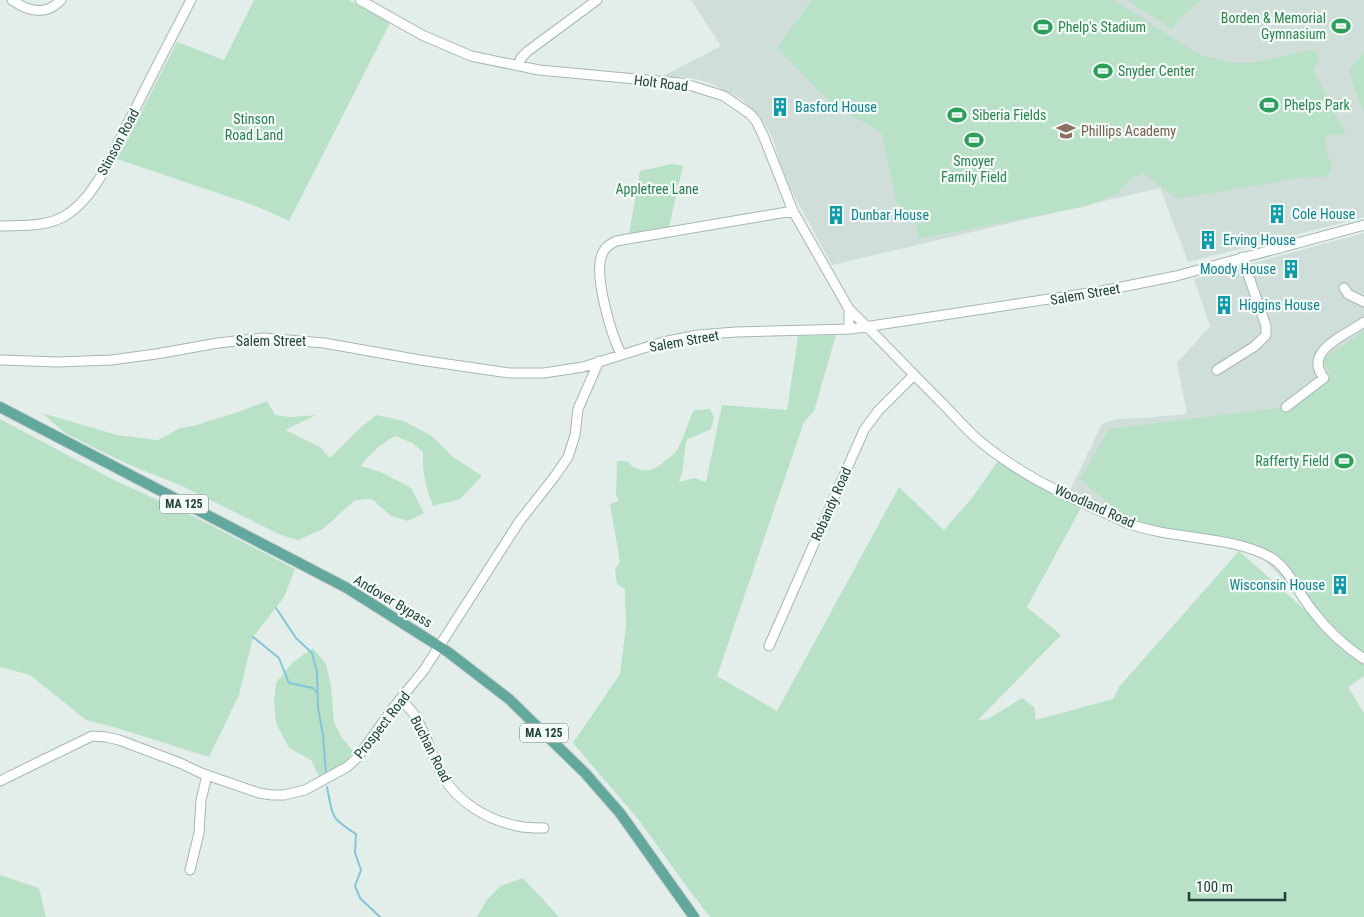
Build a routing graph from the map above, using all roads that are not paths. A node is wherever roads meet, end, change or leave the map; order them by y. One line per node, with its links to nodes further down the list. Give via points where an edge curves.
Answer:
1 (12, 0): 2 (street, via 29,10 38,11 49,9)
2 (61, 0)
3 (191, 0): 9 (street, Stinson Road, via 113,154 83,202 53,222)
4 (360, 0): 6 (street, Holt Road, via 440,44 471,56)
5 (597, 0): 6 (street, via 528,52)
6 (518, 65): 7 (street, Holt Road, via 692,86 725,97 756,121)
7 (793, 211): 13 (street, Holt Road); 17 (street, via 616,241 608,246 600,266 603,303)
8 (1364, 225): 10 (street, Salem Street)
9 (0, 226)
10 (1242, 257): 15 (street, Salem Street, via 1176,276 1102,291); 20 (street, via 1266,335)
11 (1344, 288): 12 (street, via 1348,294)
12 (1364, 302)
13 (849, 309): 15 (street, Holt Road); 16 (street, Holt Road)
14 (1364, 322): 23 (street, via 1322,352 1317,366 1324,378)
15 (867, 327): 16 (street, Salem Street); 21 (street, Woodland Road)
16 (851, 329): 17 (street, Salem Street, via 698,336)
17 (621, 354): 19 (street, Salem Street)
18 (0, 360): 19 (street, Salem Street, via 111,360 218,342 264,338 324,343 509,373 544,373)
19 (599, 361): 24 (street, Prospect Road, via 578,409 568,458 519,522)
20 (1218, 370)
21 (914, 375): 25 (street, Robandy Road, via 864,430); 26 (street, Woodland Road, via 980,442 1022,472 1074,499 1135,525 1237,545 1272,558 1290,577 1324,626)
22 (0, 407): 24 (main road, Andover Bypass / MA 125, via 338,584)
23 (1286, 407)
24 (439, 646): 27 (street, Prospect Road); 32 (main road, Andover Bypass / MA 125, via 509,699 585,773 620,813)
25 (769, 646)
26 (1364, 659)
27 (401, 699): 28 (street, Prospect Road, via 352,763 305,790 272,795); 30 (street, Buchan Road, via 419,723 444,777 460,797 500,820 519,826)
28 (207, 776): 29 (street, Prospect Road, via 120,740 97,736 82,740); 31 (street)
29 (0, 781)
30 (544, 828)
31 (190, 870)
32 (694, 917)

